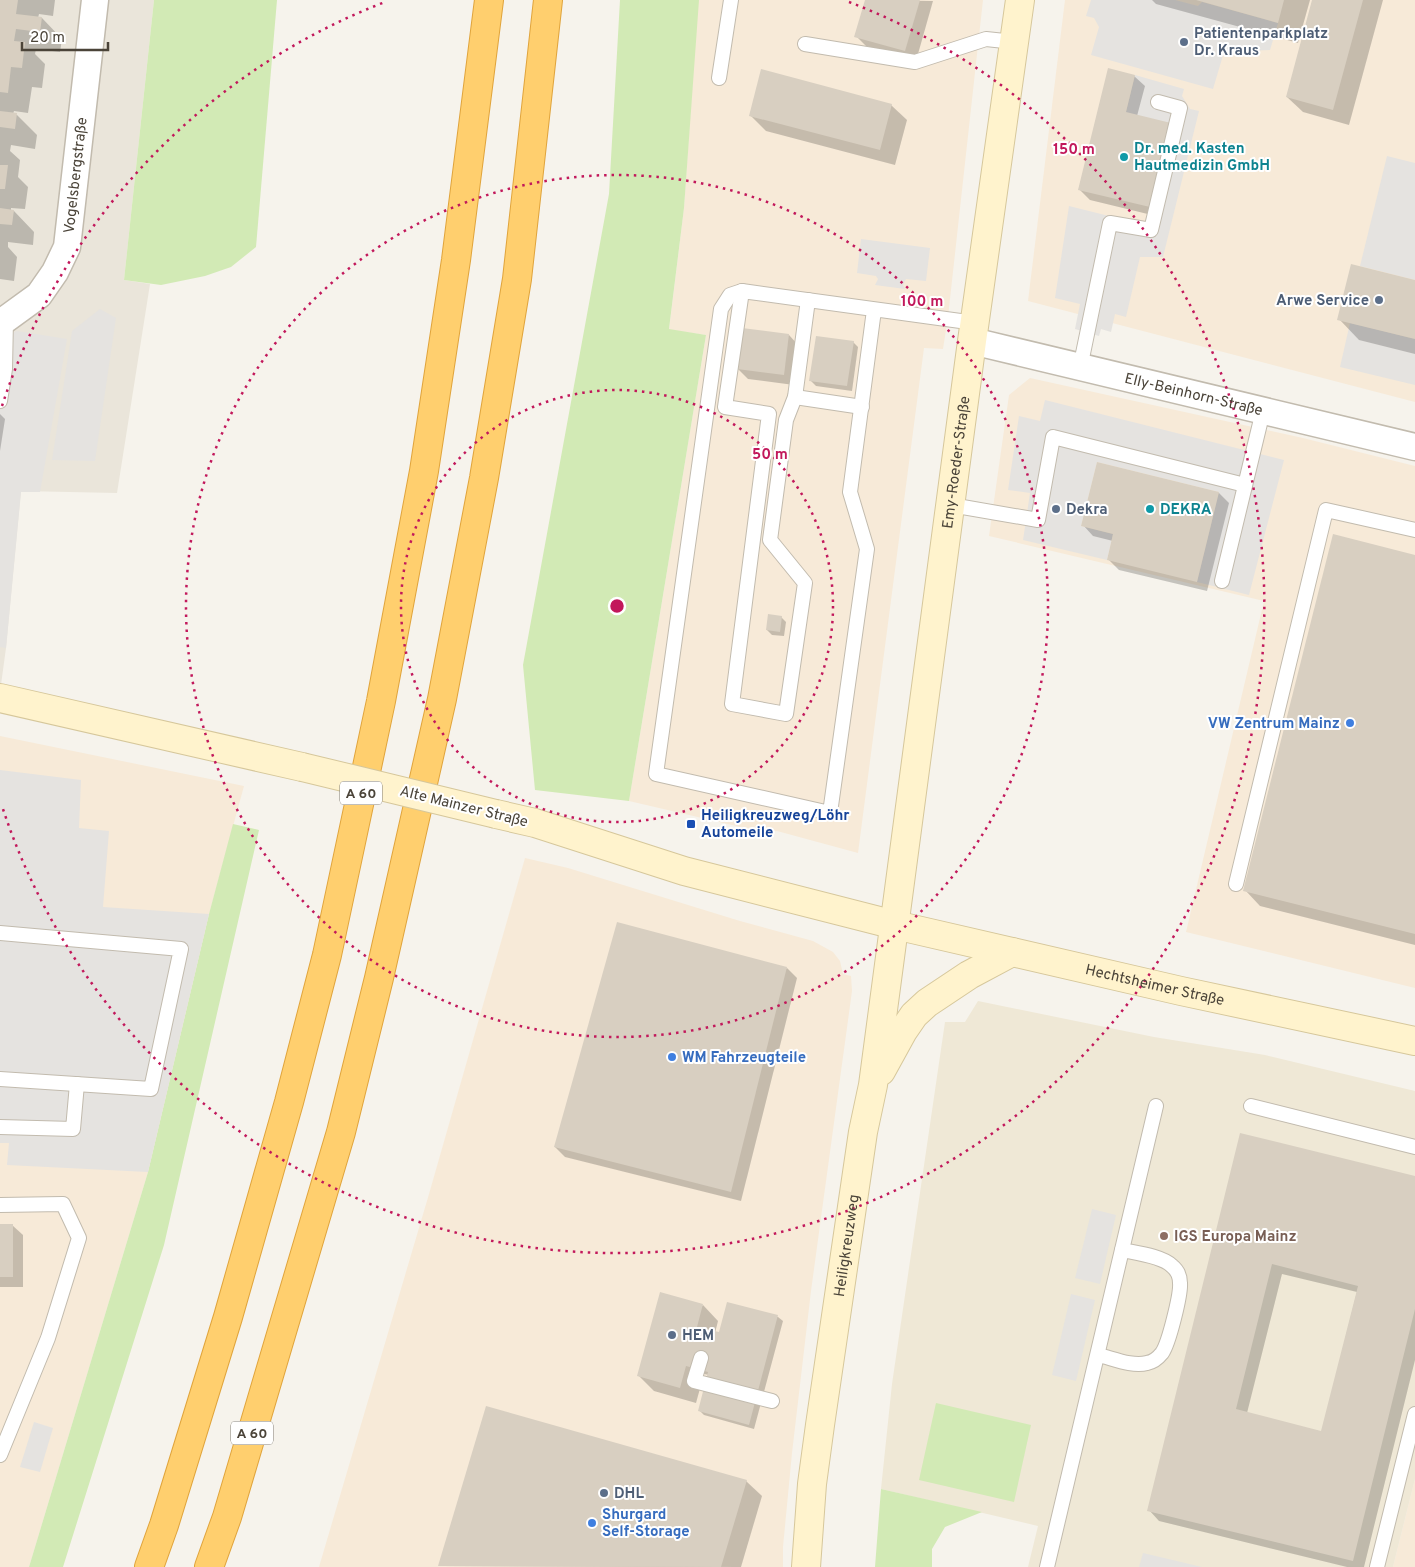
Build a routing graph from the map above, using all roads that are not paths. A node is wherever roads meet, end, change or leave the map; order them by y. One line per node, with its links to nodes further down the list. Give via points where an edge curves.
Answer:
1 (95, 0): 13 (street, Vogelsbergstraße, via 68,247 56,272 39,295)
2 (489, 0): 45 (highway, A 60, via 457,251 424,471 381,701 327,955 228,1317)
3 (548, 0): 46 (highway, A 60, via 516,279 484,478 442,699 341,1132)
4 (731, 0): 8 (lane)
5 (1020, 0): 6 (street, Emy-Roeder-Straße)
6 (1014, 42): 7 (lane, via 986,39 915,62); 14 (street, Emy-Roeder-Straße)
7 (805, 44)
8 (719, 78)
9 (1158, 102): 15 (lane, via 1180,108 1151,230 1110,223)
10 (742, 291): 11 (lane); 16 (lane, via 724,407 769,414 732,704 786,714 805,583 770,540 786,420); 18 (lane, via 730,295 721,308 656,774 830,813 868,549 850,492)
11 (808, 300): 12 (lane); 16 (lane)
12 (874, 310): 14 (lane); 18 (lane)
13 (3, 320): 17 (lane, via 5,369)
14 (974, 332): 15 (street, Elly-Beinhorn-Straße); 22 (street, Emy-Roeder-Straße)
15 (1080, 368): 19 (street, Elly-Beinhorn-Straße)
16 (795, 398): 18 (lane)
17 (0, 401)
18 (862, 407)
19 (1263, 411): 20 (street, Elly-Beinhorn-Straße); 21 (lane)
20 (1415, 447)
21 (1245, 485): 22 (lane, via 1053,437 1038,520); 24 (lane)
22 (951, 506): 27 (street, Emy-Roeder-Straße)
23 (1415, 530): 26 (lane, via 1326,510)
24 (1222, 581)
25 (0, 698): 27 (street, Alte Mainzer Straße, bridge, via 534,823 684,871)
26 (1236, 884)
27 (895, 926): 29 (street, Hechtsheimer Straße); 33 (street, Heiligkreuzweg)
28 (0, 933): 32 (lane, via 181,949 150,1089)
29 (1012, 952): 30 (street, Hechtsheimer Straße); 33 (street, via 969,975 914,1015)
30 (1415, 1041)
31 (0, 1079): 32 (lane)
32 (77, 1084): 36 (lane, via 73,1129)
33 (873, 1086): 47 (street, Heiligkreuzweg, via 863,1132 828,1368 812,1484)
34 (1156, 1106): 39 (lane)
35 (1251, 1106): 37 (lane)
36 (0, 1127)
37 (1415, 1147)
38 (0, 1205): 44 (lane, via 62,1204 80,1238 48,1338)
39 (1122, 1250): 40 (lane); 40 (lane, via 1165,1260 1173,1266 1181,1284 1179,1295 1167,1342 1155,1360 1136,1364)
40 (1098, 1354): 48 (lane)
41 (701, 1358): 42 (lane, via 689,1380)
42 (772, 1401)
43 (1415, 1414): 49 (lane)
44 (0, 1455)
45 (150, 1567)
46 (210, 1567)
47 (806, 1567)
48 (1047, 1567)
49 (1377, 1567)

